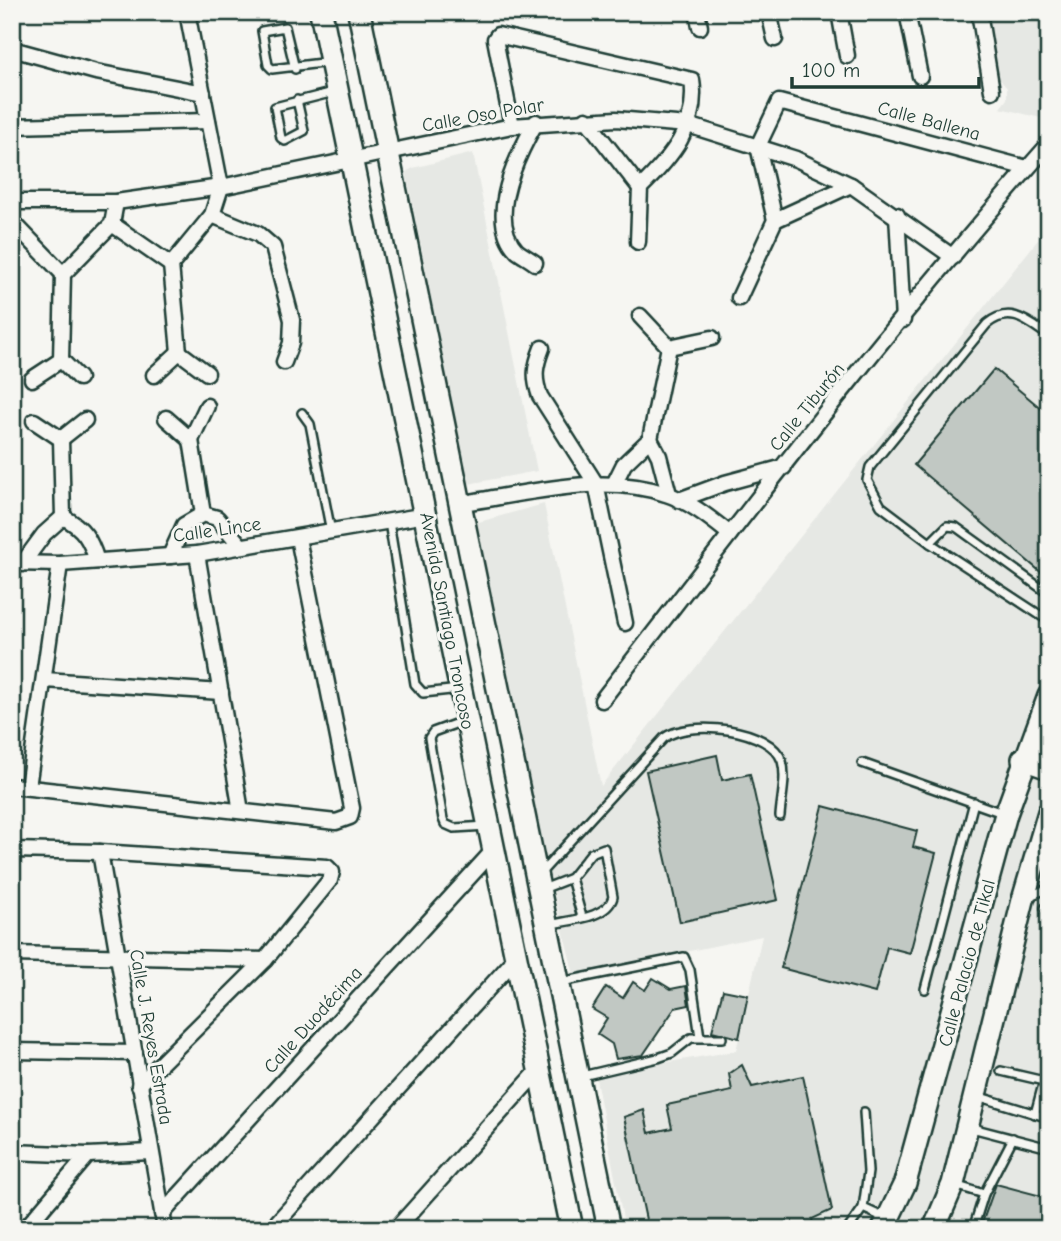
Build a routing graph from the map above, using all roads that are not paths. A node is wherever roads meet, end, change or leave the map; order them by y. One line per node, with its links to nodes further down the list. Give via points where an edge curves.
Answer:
1 (187, 12): 16 (street)
2 (321, 12): 11 (main road, Avenida Santiago Troncoso)
3 (359, 12): 26 (main road, Avenida Santiago Troncoso)
4 (769, 12): 8 (street)
5 (839, 12): 10 (street)
6 (907, 12): 13 (street)
7 (979, 12): 14 (street)
8 (775, 39)
9 (12, 49): 16 (street)
10 (847, 56)
11 (331, 62): 12 (lane); 15 (main road, Avenida Santiago Troncoso)
12 (295, 69): 12 (lane, via 270,68 262,31 285,27)
13 (920, 76)
14 (992, 91)
15 (338, 92): 17 (lane); 27 (main road, Avenida Santiago Troncoso)
16 (202, 93): 19 (street)
17 (298, 100): 17 (lane, via 274,108 285,141 304,131)
18 (586, 119): 20 (street, Calle Oso Polar); 21 (street, Calle Oso Polar); 31 (street)
19 (208, 121): 23 (street); 30 (street)
20 (536, 122): 22 (street, Calle Oso Polar); 41 (street, via 507,182 504,208 509,238)
21 (688, 125): 22 (street, via 693,90 689,78 498,35 495,39); 25 (street, Calle Oso Polar); 31 (street, via 679,146)
22 (512, 126): 26 (street, Calle Oso Polar)
23 (12, 127)
24 (1049, 144): 28 (street, Calle Tiburón)
25 (758, 146): 28 (street, Calle Ballena, via 776,104 782,101); 29 (street, Calle Oso Polar); 37 (street)
26 (389, 152): 27 (street, Calle Oso Polar); 70 (main road, Avenida Santiago Troncoso)
27 (353, 160): 30 (street, Calle Oso Polar); 72 (main road, Avenida Santiago Troncoso)
28 (1027, 169): 40 (street, Calle Tiburón)
29 (851, 185): 35 (street, Calle Oso Polar); 37 (street)
30 (221, 187): 33 (street, Calle Oso Polar); 34 (street)
31 (640, 188): 39 (street)
32 (12, 202): 33 (street, Calle Oso Polar)
33 (116, 202): 38 (street)
34 (212, 215): 42 (street); 53 (street, via 258,234 273,247 292,320)
35 (897, 215): 40 (street, Calle Oso Polar); 46 (street)
36 (12, 220): 43 (street)
37 (775, 220): 44 (street)
38 (112, 224): 42 (street); 43 (street)
39 (638, 243)
40 (953, 257): 46 (street, Calle Tiburón)
41 (535, 263)
42 (171, 265): 51 (street)
43 (63, 274): 52 (street)
44 (739, 298)
45 (640, 316): 49 (street)
46 (903, 320): 66 (street, Calle Tiburón)
47 (1049, 336): 78 (lane, via 1023,318 997,315 870,467 867,480 881,506)
48 (712, 338): 49 (street)
49 (669, 347): 64 (street)
50 (542, 348): 67 (street, via 534,381)
51 (179, 352): 54 (street); 55 (street)
52 (61, 360): 56 (street); 57 (street)
53 (284, 362)
54 (208, 373)
55 (154, 375)
56 (79, 378)
57 (32, 380)
58 (206, 406): 65 (street)
59 (302, 413): 75 (lane, via 310,424)
60 (166, 418): 65 (street)
61 (85, 420): 63 (street)
62 (34, 421): 63 (street)
63 (61, 439): 73 (street)
64 (650, 439): 68 (street, via 624,464); 69 (street)
65 (191, 440): 71 (street)
66 (784, 467): 69 (street); 76 (street, Calle Tiburón)
67 (596, 484): 68 (street); 70 (street); 87 (street)
68 (614, 484): 69 (street)
69 (674, 497): 76 (street)
70 (462, 503): 109 (main road, Avenida Santiago Troncoso)
71 (203, 514): 79 (street, via 217,518); 81 (street, via 184,525)
72 (426, 515): 74 (street, Calle Lince); 89 (main road, Avenida Santiago Troncoso)
73 (63, 517): 82 (street, via 89,537); 83 (street)
74 (389, 522): 75 (street, Calle Lince); 89 (lane, via 415,684 423,692)
75 (331, 533): 77 (street, Calle Lince)
76 (730, 534): 92 (street, Calle Tiburón)
77 (299, 538): 79 (street, Calle Lince); 100 (street, via 352,808 350,817 336,821)
78 (930, 543): 85 (lane, via 947,526 956,527); 86 (lane)
79 (241, 546): 80 (street, Calle Lince)
80 (197, 554): 81 (street, Calle Lince); 90 (street)
81 (170, 556): 82 (street, Calle Lince)
82 (97, 561): 84 (street, Calle Lince)
83 (17, 564): 84 (street, Calle Lince)
84 (60, 564): 88 (street)
85 (1049, 594)
86 (1048, 620)
87 (625, 623)
88 (46, 680): 90 (street); 98 (street)
89 (460, 689): 93 (main road, Avenida Santiago Troncoso)
90 (220, 692): 100 (street)
91 (1049, 696): 94 (main road, Calle Palacio de Tikal)
92 (602, 700)
93 (466, 719): 103 (main road, Avenida Santiago Troncoso); 103 (lane, via 433,732 429,738 443,818 454,828)
94 (1023, 759): 96 (main road); 101 (main road, Calle Palacio de Tikal)
95 (862, 763): 99 (lane)
96 (1049, 768)
97 (12, 786): 98 (street)
98 (28, 788): 100 (street)
99 (974, 802): 101 (lane); 119 (lane)
100 (241, 811)
101 (1006, 814): 144 (main road, Calle Palacio de Tikal, via 905,1183)
102 (779, 816): 109 (lane, via 782,760 773,746 763,739 715,728 680,729 664,738)
103 (488, 826): 106 (main road, Avenida Santiago Troncoso)
104 (1046, 835): 111 (main road, Calle Palacio de Tikal)
105 (12, 850): 107 (street)
106 (493, 851): 116 (main road, Avenida Santiago Troncoso); 143 (street, Calle Duodécima)
107 (100, 852): 115 (street, Calle J. Reyes Estrada); 117 (street, via 327,867 332,872 330,880)
108 (571, 878): 109 (lane); 112 (lane); 112 (lane, via 591,853 604,848 613,897 603,911)
109 (538, 884): 113 (main road, Avenida Santiago Troncoso)
110 (1049, 888): 111 (lane)
111 (1023, 900): 130 (main road, Calle Palacio de Tikal)
112 (582, 917): 113 (lane)
113 (547, 925): 118 (main road, Avenida Santiago Troncoso)
114 (12, 954): 115 (street)
115 (116, 955): 117 (street); 123 (street, Calle J. Reyes Estrada)
116 (516, 958): 125 (main road, Avenida Santiago Troncoso); 147 (street)
117 (265, 960): 129 (street)
118 (558, 983): 120 (lane, via 684,957); 127 (main road, Avenida Santiago Troncoso)
119 (925, 989)
120 (700, 1037): 121 (lane); 127 (lane, via 658,1058)
121 (722, 1038)
122 (12, 1051): 123 (street)
123 (135, 1053): 129 (street, Calle J. Reyes Estrada)
124 (1049, 1062): 128 (lane)
125 (538, 1071): 145 (main road, Avenida Santiago Troncoso); 148 (street)
126 (1000, 1071): 128 (lane)
127 (578, 1077): 150 (main road, Avenida Santiago Troncoso)
128 (1044, 1081): 132 (lane)
129 (139, 1085): 138 (street, Calle J. Reyes Estrada)
130 (977, 1096): 132 (lane); 134 (main road, Calle Palacio de Tikal)
131 (864, 1112): 142 (lane, via 868,1172)
132 (1035, 1114): 133 (lane)
133 (1049, 1118)
134 (968, 1127): 135 (lane); 140 (main road, Calle Palacio de Tikal)
135 (1013, 1138): 136 (lane); 141 (lane)
136 (1049, 1148)
137 (12, 1152): 139 (street)
138 (151, 1152): 139 (street); 143 (street, Calle J. Reyes Estrada)
139 (88, 1155): 146 (street)
140 (953, 1184): 141 (lane); 152 (main road, Calle Palacio de Tikal)
141 (984, 1194): 153 (lane)
142 (863, 1208): 144 (lane); 151 (lane)
143 (163, 1222)
144 (886, 1224)
145 (572, 1228): 149 (street)
146 (26, 1229)
147 (271, 1229)
148 (396, 1229)
149 (566, 1229)
150 (610, 1229)
151 (849, 1229)
152 (934, 1229)
153 (972, 1229)

